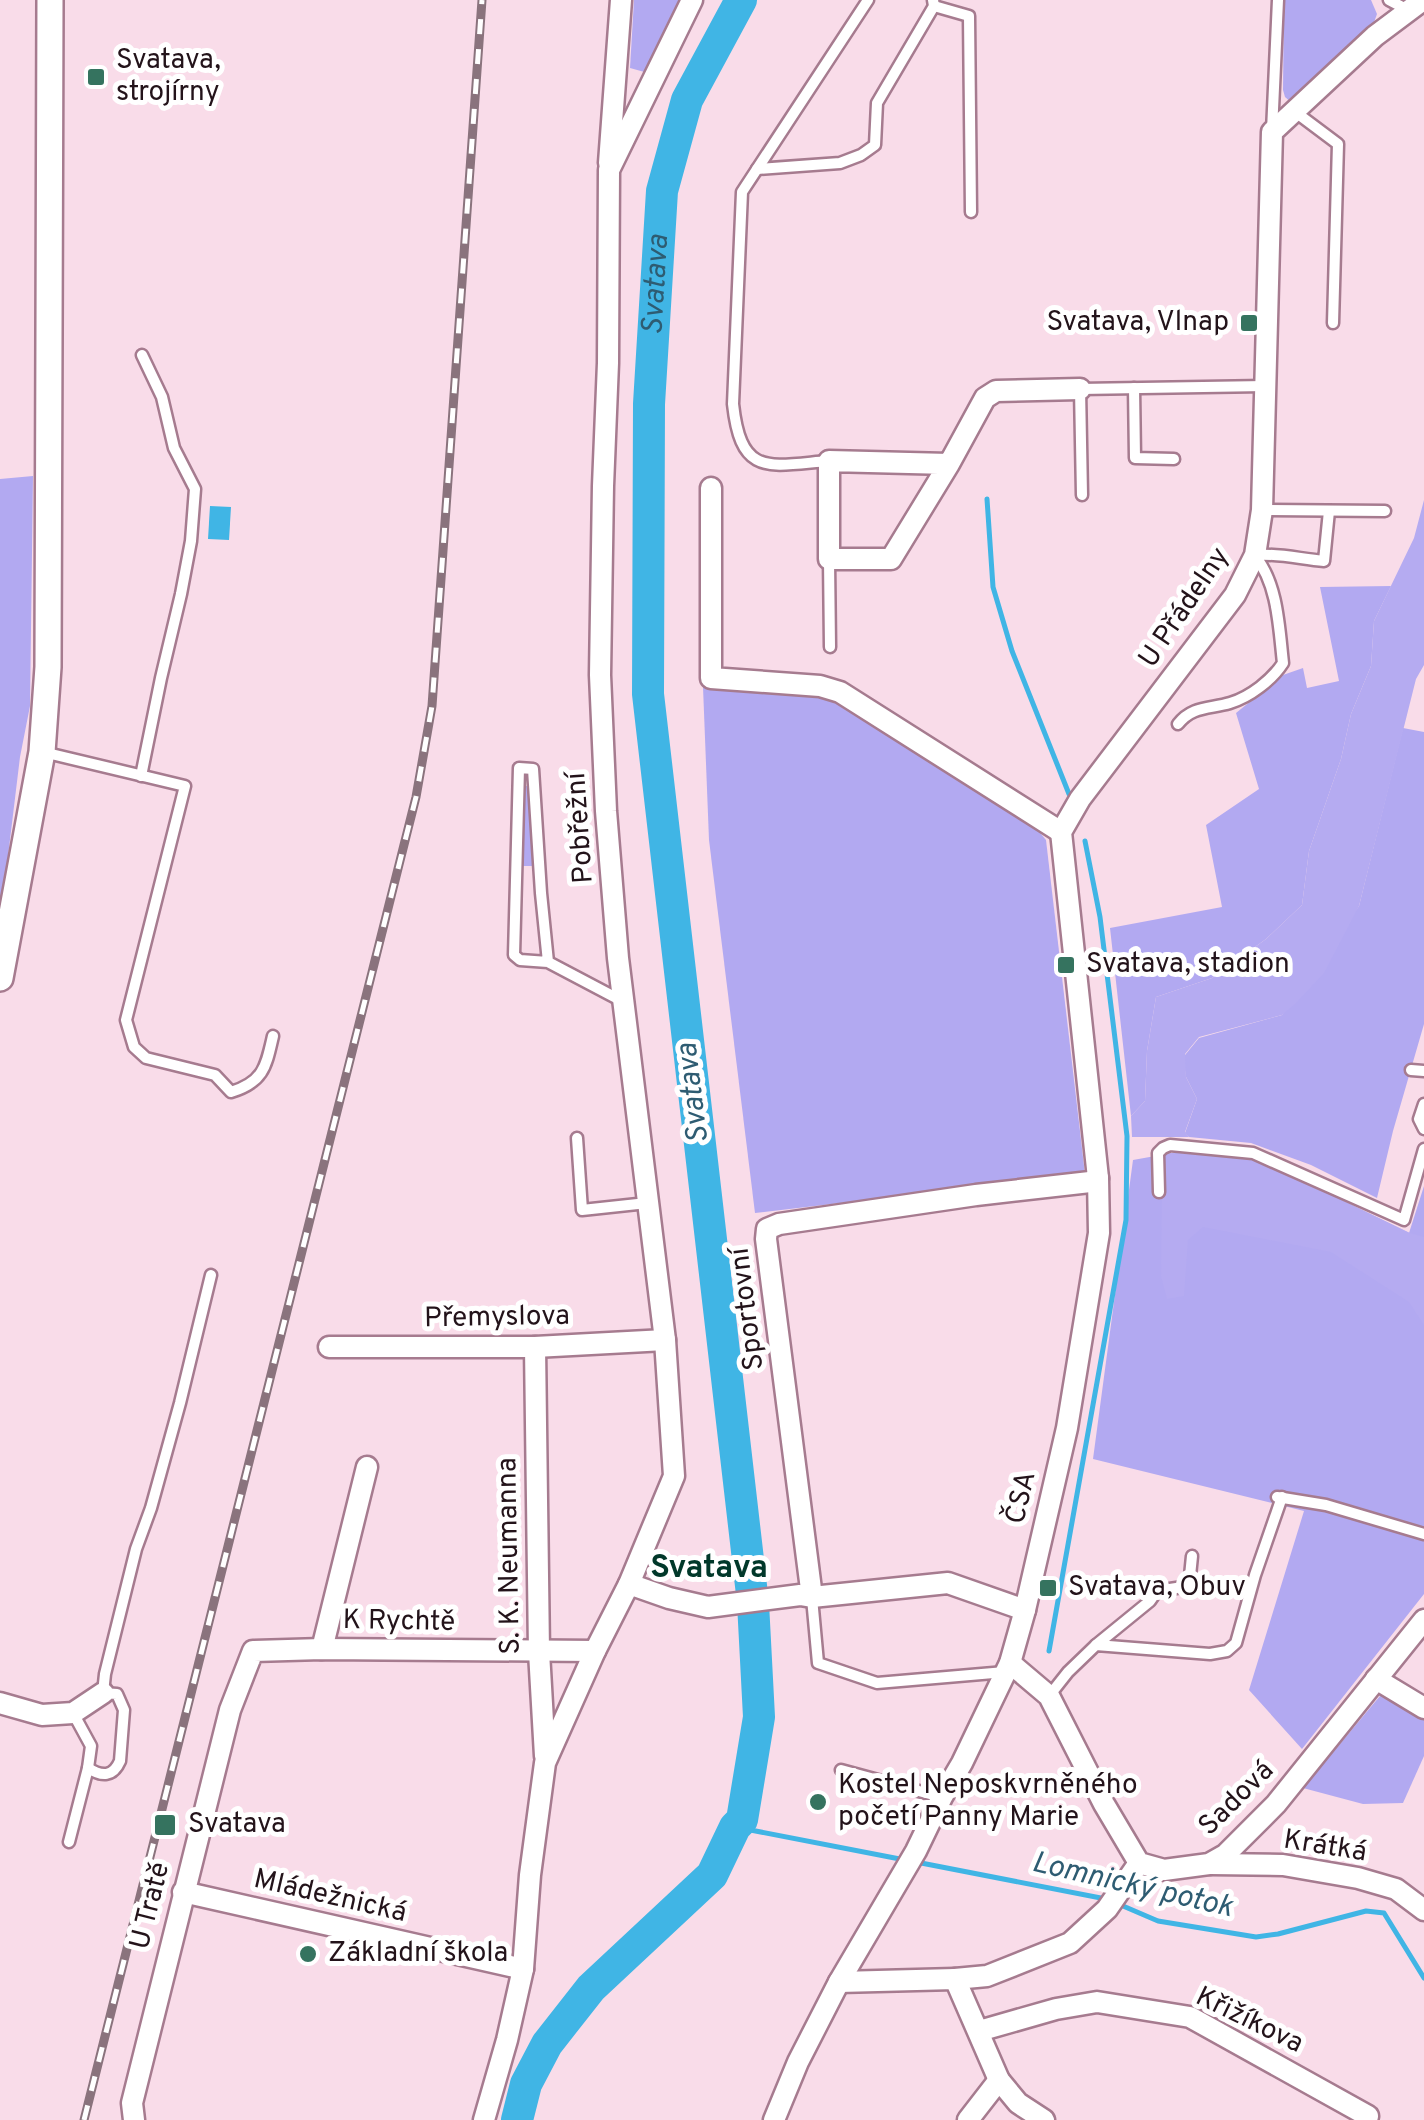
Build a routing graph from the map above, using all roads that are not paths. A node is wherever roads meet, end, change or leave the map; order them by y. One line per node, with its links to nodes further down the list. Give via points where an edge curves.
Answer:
1 (50, 0): 30 (street, via 48,666)
2 (620, 0): 11 (street)
3 (692, 0): 11 (street, Pobřežní)
4 (868, 0): 10 (lane)
5 (1278, 0): 9 (lane)
6 (934, 3): 10 (lane, via 877,104 875,145 840,164); 12 (lane, via 969,16)
7 (1407, 3): 8 (street)
8 (1294, 112): 9 (street); 13 (lane, via 1338,144)
9 (1272, 132): 15 (street, U Přádelny)
10 (757, 169): 19 (lane, via 742,192 736,431 752,459 768,466)
11 (609, 170): 35 (street, Pobřežní, via 600,675)
12 (970, 212)
13 (1333, 323)
14 (142, 355): 31 (lane, via 195,489 188,559)
15 (1266, 386): 17 (lane); 23 (street, U Přádelny)
16 (1080, 388): 17 (lane); 20 (street, via 996,390 985,398); 22 (lane)
17 (1134, 388): 18 (lane, via 1134,458)
18 (1174, 459)
19 (829, 461): 20 (street); 27 (street)
20 (950, 464): 27 (street, via 891,558)
21 (710, 488): 32 (street, via 711,678 840,692)
22 (1082, 494)
23 (1262, 510): 24 (lane); 26 (street, U Přádelny)
24 (1329, 511): 25 (lane); 26 (lane, via 1324,560)
25 (1385, 511)
26 (1255, 555): 29 (lane, via 1270,582 1283,663 1243,698 1186,712); 32 (street, U Přádelny, via 1235,595)
27 (829, 559): 28 (lane)
28 (830, 646)
29 (1178, 724)
30 (42, 752): 31 (lane); 34 (street)
31 (141, 776): 36 (lane, via 184,786 126,1020 134,1046 146,1058 214,1075 232,1092 260,1077)
32 (1063, 828): 43 (street, ČSA)
33 (548, 962): 33 (lane, via 533,769 520,768 514,955); 35 (lane)
34 (0, 978)
35 (623, 1002): 45 (street, Pobřežní)
36 (273, 1036)
37 (1411, 1070): 38 (lane)
38 (1424, 1071)
39 (1424, 1104): 40 (lane)
40 (1424, 1129)
41 (577, 1138): 45 (lane, via 582,1210)
42 (1424, 1149): 44 (lane, via 1404,1220 1253,1153 1162,1148)
43 (1098, 1178): 54 (street, Sportovní, via 767,1229); 55 (street, ČSA, via 1099,1233 1086,1316)
44 (1159, 1192)
45 (648, 1203): 47 (street, Pobřežní)
46 (211, 1275): 64 (lane)
47 (665, 1340): 49 (street, Přemyslova); 53 (street, Pobřežní, via 674,1476)
48 (330, 1347): 49 (street, Přemyslova)
49 (535, 1348): 61 (street, S. K. Neumanna)
50 (368, 1467): 58 (street, K Rychtě)
51 (1424, 1534): 57 (lane, via 1279,1497 1236,1643 1227,1651)
52 (1192, 1556): 57 (lane, via 1189,1586 1158,1591)
53 (629, 1584): 54 (street, via 708,1608); 60 (street, Pobřežní)
54 (806, 1596): 55 (street, via 948,1583); 62 (lane, via 818,1663 877,1684)
55 (1025, 1610): 62 (street, ČSA)
56 (1424, 1620): 63 (street, Sadová)
57 (1096, 1645): 65 (lane)
58 (322, 1648): 59 (street, K Rychtě); 61 (street, K Rychtě)
59 (253, 1651): 76 (street, U Tratě, via 230,1710)
60 (595, 1651): 61 (street, K Rychtě); 69 (street, S. K. Neumanna)
61 (539, 1652): 69 (street, S. K. Neumanna)
62 (1007, 1668): 65 (street); 72 (street, ČSA)
63 (1376, 1679): 67 (street); 75 (street, Sadová, via 1276,1804)
64 (104, 1693): 68 (street); 70 (lane, via 117,1694 124,1710 120,1761 108,1775)
65 (1049, 1696): 74 (street)
66 (0, 1703): 68 (street, via 42,1714)
67 (1424, 1708)
68 (73, 1713): 70 (lane, via 91,1746)
69 (546, 1763): 78 (street, S. K. Neumanna)
70 (88, 1768): 73 (lane)
71 (841, 1770): 72 (lane)
72 (942, 1798): 80 (street, ČSA)
73 (68, 1842)
74 (1138, 1863): 75 (street, Sadová, via 1164,1870); 79 (street, via 1108,1909 1070,1943 988,1976)
75 (1209, 1864): 77 (street, Krátká, via 1283,1865 1358,1878 1396,1889)
76 (183, 1892): 78 (street, Mládežnická); 84 (street, U Tratě, via 132,2103)
77 (1424, 1910)
78 (522, 1969): 85 (street, S. K. Neumanna)
79 (955, 1979): 80 (street); 81 (street)
80 (839, 1982): 86 (street, ČSA)
81 (979, 2030): 82 (street); 83 (street, Křižíkova, via 1097,2002 1190,2016)
82 (999, 2080): 87 (street); 88 (street)
83 (1370, 2119)
84 (134, 2120)
85 (484, 2120)
86 (774, 2120)
87 (968, 2120)
88 (1044, 2120)

